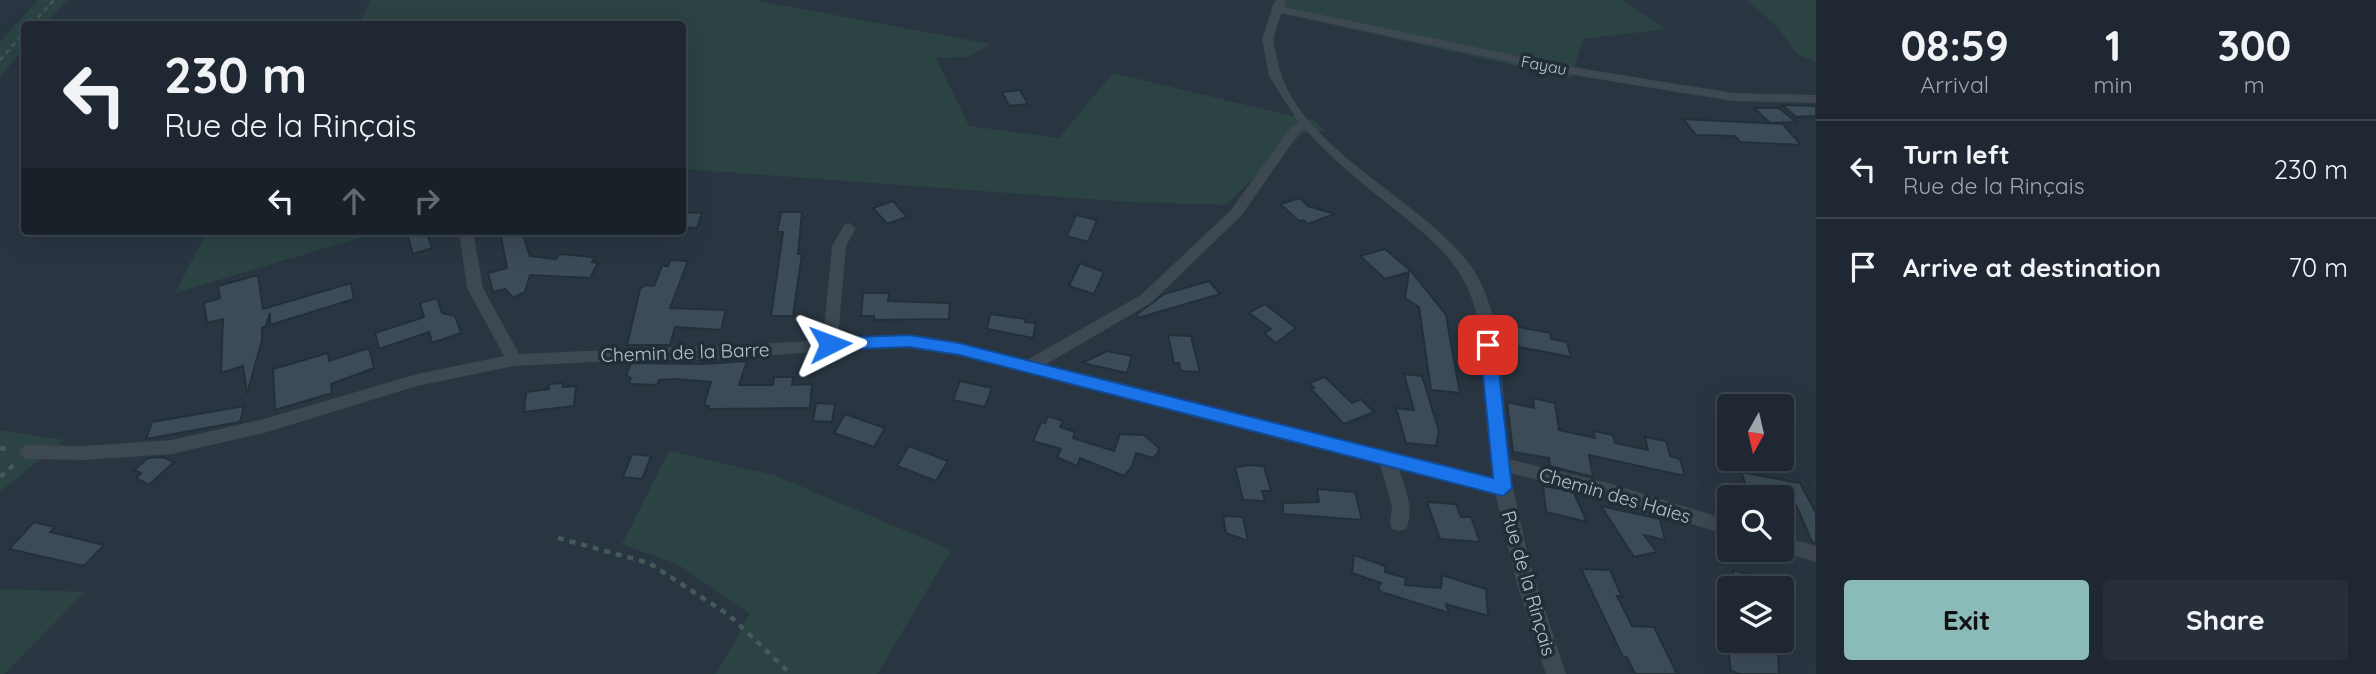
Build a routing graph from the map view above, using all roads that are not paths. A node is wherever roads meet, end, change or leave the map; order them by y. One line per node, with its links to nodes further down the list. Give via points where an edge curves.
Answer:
1 (1279, 4): 2 (street, Fayau, via 1560,69 1734,97); 3 (street, Rue de la Rinçais, via 1268,34 1270,68 1284,97)
2 (1816, 99)
3 (1306, 124): 8 (street, via 1295,130 1236,213 1146,299); 11 (street, Rue de la Rinçais, via 1450,251 1476,287 1484,317)
4 (849, 228): 6 (street, via 839,246)
5 (467, 235): 7 (street, via 475,288)
6 (830, 344): 7 (street, Chemin de la Barre, via 708,354); 8 (street, Chemin de la Barre, via 909,341)
7 (514, 360): 9 (street, Chemin de la Barre, via 417,380 264,426 172,447)
8 (1028, 367): 10 (street, Chemin de la Barre)
9 (28, 452)
10 (1388, 460): 12 (street, Chemin de la Barre); 13 (street, via 1401,507)
11 (1500, 464): 12 (street, Rue de la Rinçais); 14 (street, Chemin des Haies, via 1608,490)
12 (1503, 488): 17 (street, Rue de la Rinçais, via 1521,569)
13 (1399, 523)
14 (1717, 524)
15 (1794, 548): 16 (street)
16 (1816, 554)
17 (1556, 674)

